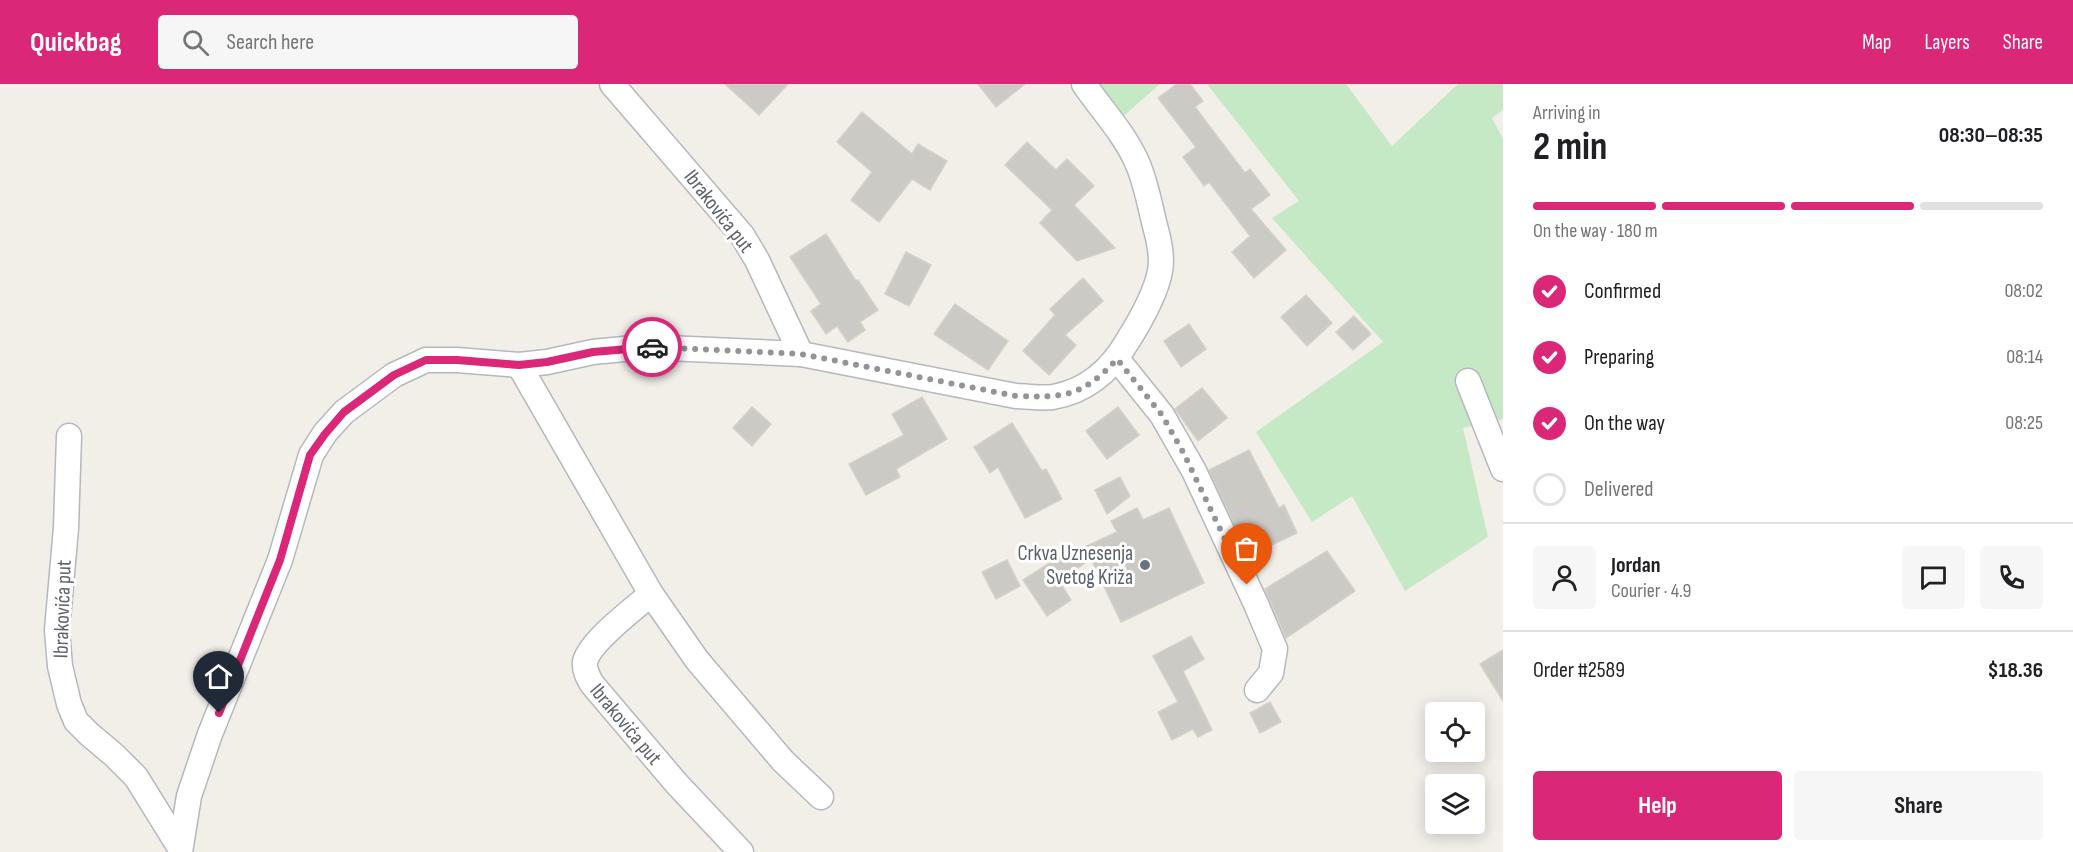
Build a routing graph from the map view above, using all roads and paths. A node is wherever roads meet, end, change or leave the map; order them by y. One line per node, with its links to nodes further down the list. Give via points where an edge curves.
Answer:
1 (612, 84): 3 (street, Ibrakovića put, via 742,235)
2 (1084, 84): 4 (street, Ibrakovića put, via 1136,159 1148,193 1161,256 1155,286)
3 (801, 354): 4 (street, Ibrakovića put, via 1016,396 1051,398 1084,388); 5 (street, Ibrakovića put, via 644,347)
4 (1117, 359): 10 (street, via 1162,415 1194,471 1256,604 1275,649 1270,673)
5 (519, 365): 9 (street); 12 (street, Ibrakovića put, via 426,360 394,375 344,412 310,455 280,560 189,796)
6 (1468, 381): 8 (street)
7 (69, 436): 12 (street, Ibrakovića put, via 66,538 57,630 69,704 76,721 136,777)
8 (1503, 469)
9 (651, 594): 11 (street, via 697,660 742,714); 13 (street, Ibrakovića put, via 596,642 588,653 586,674 663,768)
10 (1257, 690)
11 (821, 797)
12 (180, 850)
13 (741, 852)

